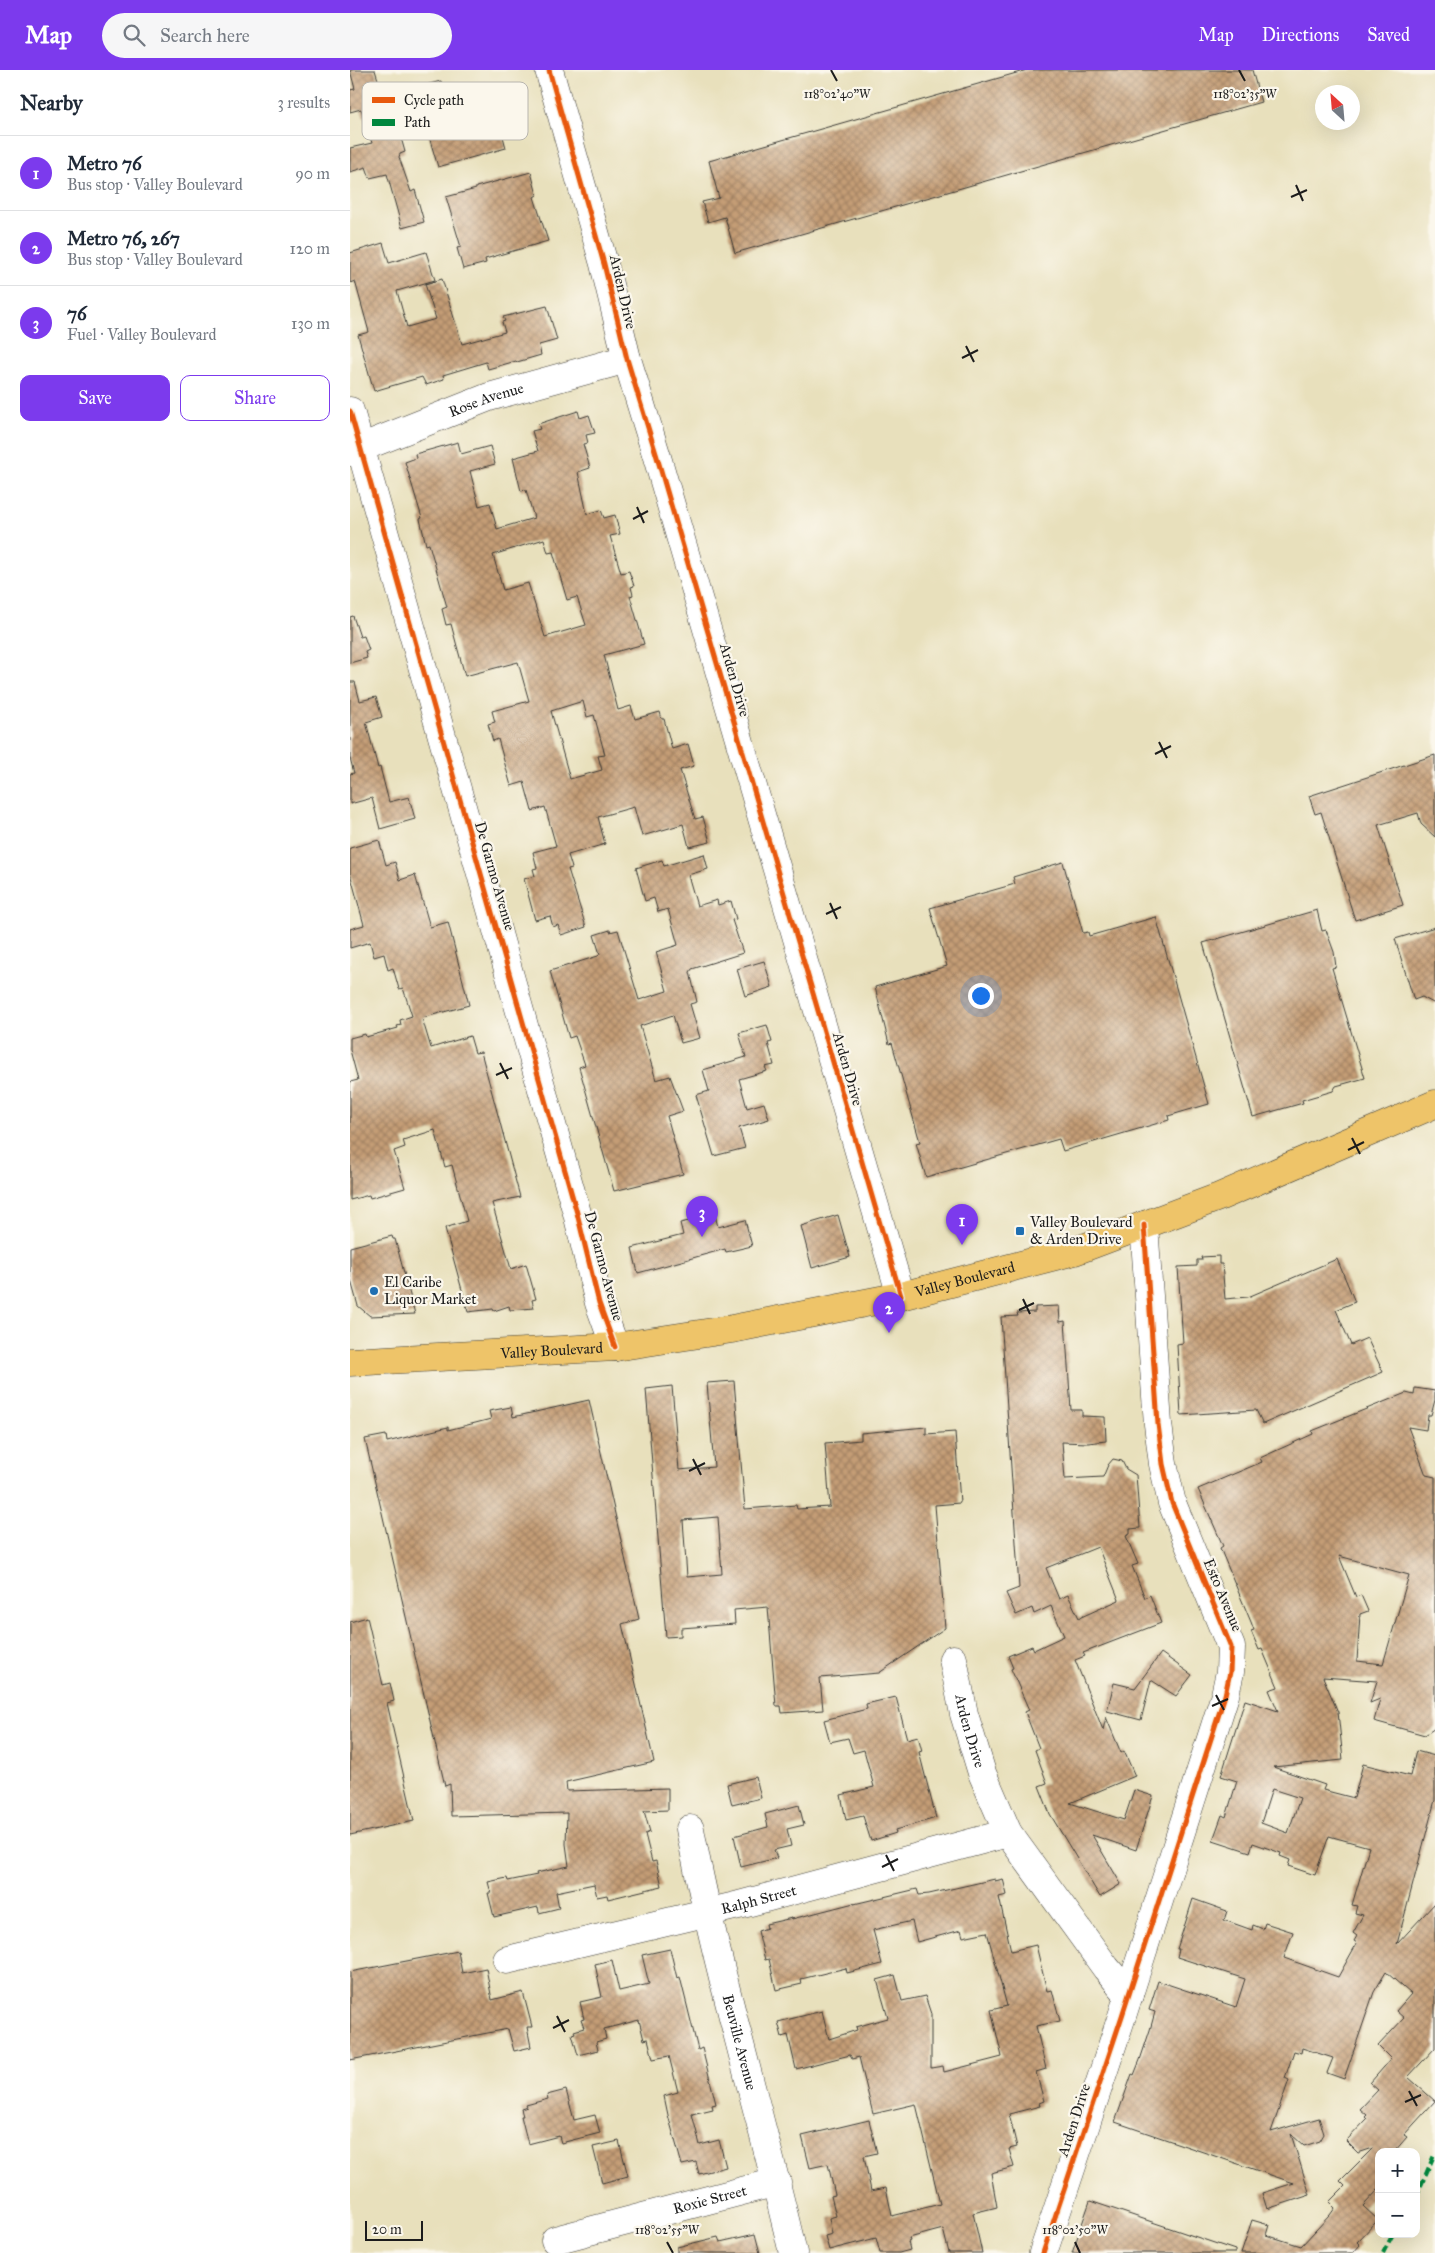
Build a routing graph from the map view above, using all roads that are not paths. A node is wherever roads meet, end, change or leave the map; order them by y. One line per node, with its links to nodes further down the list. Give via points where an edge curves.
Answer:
1 (549, 70): 2 (street, Arden Drive, via 604,264)
2 (627, 359): 4 (street, Rose Avenue, via 489,397); 7 (street, Arden Drive)
3 (350, 411): 4 (street, De Garmo Avenue)
4 (355, 450): 8 (street, De Garmo Avenue, via 577,1213 599,1303)
5 (1435, 1104): 6 (main road, Valley Boulevard, via 1219,1197)
6 (1144, 1225): 7 (main road, Valley Boulevard, via 1070,1252); 15 (street, Esto Avenue, via 1163,1464 1172,1503 1231,1647 1225,1695)
7 (901, 1296): 8 (main road, Valley Boulevard, via 732,1329)
8 (615, 1347): 9 (main road, Valley Boulevard)
9 (350, 1362)
10 (953, 1660): 12 (street, Arden Drive, via 964,1714 982,1773)
11 (690, 1829): 13 (street, Beuville Avenue)
12 (1008, 1833): 13 (street, Ralph Street); 15 (street, Arden Drive)
13 (706, 1911): 14 (street, Ralph Street); 16 (street, Beuville Avenue)
14 (507, 1960)
15 (1129, 1995): 19 (street, Arden Drive)
16 (776, 2182): 17 (street, Roxie Street); 18 (street, Beuville Avenue)
17 (555, 2240)
18 (793, 2253)
19 (1043, 2253)

